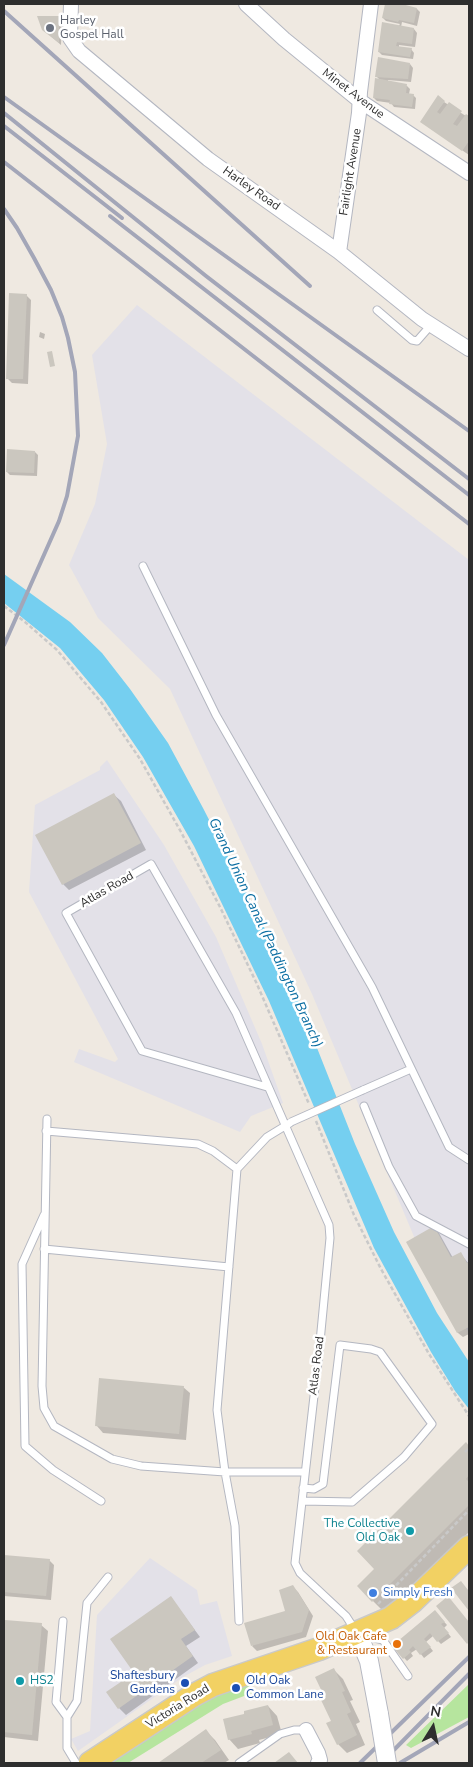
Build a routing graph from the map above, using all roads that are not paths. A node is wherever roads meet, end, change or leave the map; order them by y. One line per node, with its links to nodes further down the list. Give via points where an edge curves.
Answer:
1 (71, 4): 6 (street, Harley Road, via 70,38 79,51 208,159)
2 (246, 4): 4 (street, Minet Avenue)
3 (371, 4): 4 (street, Fairlight Avenue)
4 (360, 101): 5 (street, Minet Avenue); 6 (street, Fairlight Avenue)
5 (469, 174)
6 (339, 252): 8 (street, Harley Road)
7 (377, 310): 8 (lane, via 412,340 417,341)
8 (431, 325): 9 (street, Harley Road)
9 (469, 349)
10 (143, 566): 11 (lane, via 216,715 372,988)
11 (411, 1070): 15 (lane, bridge); 17 (lane, via 449,1147)
12 (267, 1087): 12 (lane, Atlas Road, via 142,1051 66,914 151,864 236,1013); 15 (lane, Atlas Road)
13 (364, 1106): 20 (lane, via 389,1167 416,1216)
14 (47, 1120): 16 (lane)
15 (288, 1123): 18 (lane, via 266,1137); 24 (lane, Atlas Road, via 328,1225 330,1238)
16 (46, 1131): 18 (lane, via 198,1144); 19 (lane)
17 (469, 1160)
18 (237, 1169): 22 (lane)
19 (45, 1212): 21 (lane); 26 (lane, via 22,1264 25,1446 53,1470)
20 (469, 1244)
21 (44, 1249): 22 (lane); 23 (lane, via 43,1393 44,1408 54,1426 112,1459 141,1466)
22 (229, 1267): 23 (lane, via 217,1410)
23 (225, 1472): 24 (lane); 31 (lane, via 235,1526)
24 (305, 1472): 25 (lane, Atlas Road)
25 (303, 1488): 27 (lane, Atlas Road); 27 (lane, via 314,1489 323,1484 340,1345 380,1352 432,1424 404,1457 352,1502)
26 (101, 1500)
27 (303, 1500): 32 (lane, Atlas Road, via 295,1563 300,1572 346,1616)
28 (464, 1554): 32 (main road, Victoria Road, via 391,1618)
29 (108, 1577): 34 (lane, via 87,1602 77,1702)
30 (63, 1621): 34 (lane, via 56,1702)
31 (239, 1621)
32 (358, 1634): 33 (lane, via 383,1640); 37 (main road, Victoria Road, via 194,1695); 40 (street, bridge, via 369,1661)
33 (408, 1676)
34 (67, 1717): 36 (lane, via 67,1748)
35 (306, 1730): 38 (lane, via 280,1734); 39 (street, via 318,1753)
36 (76, 1763)
37 (90, 1763)
38 (239, 1763)
39 (318, 1763)
40 (387, 1763)

